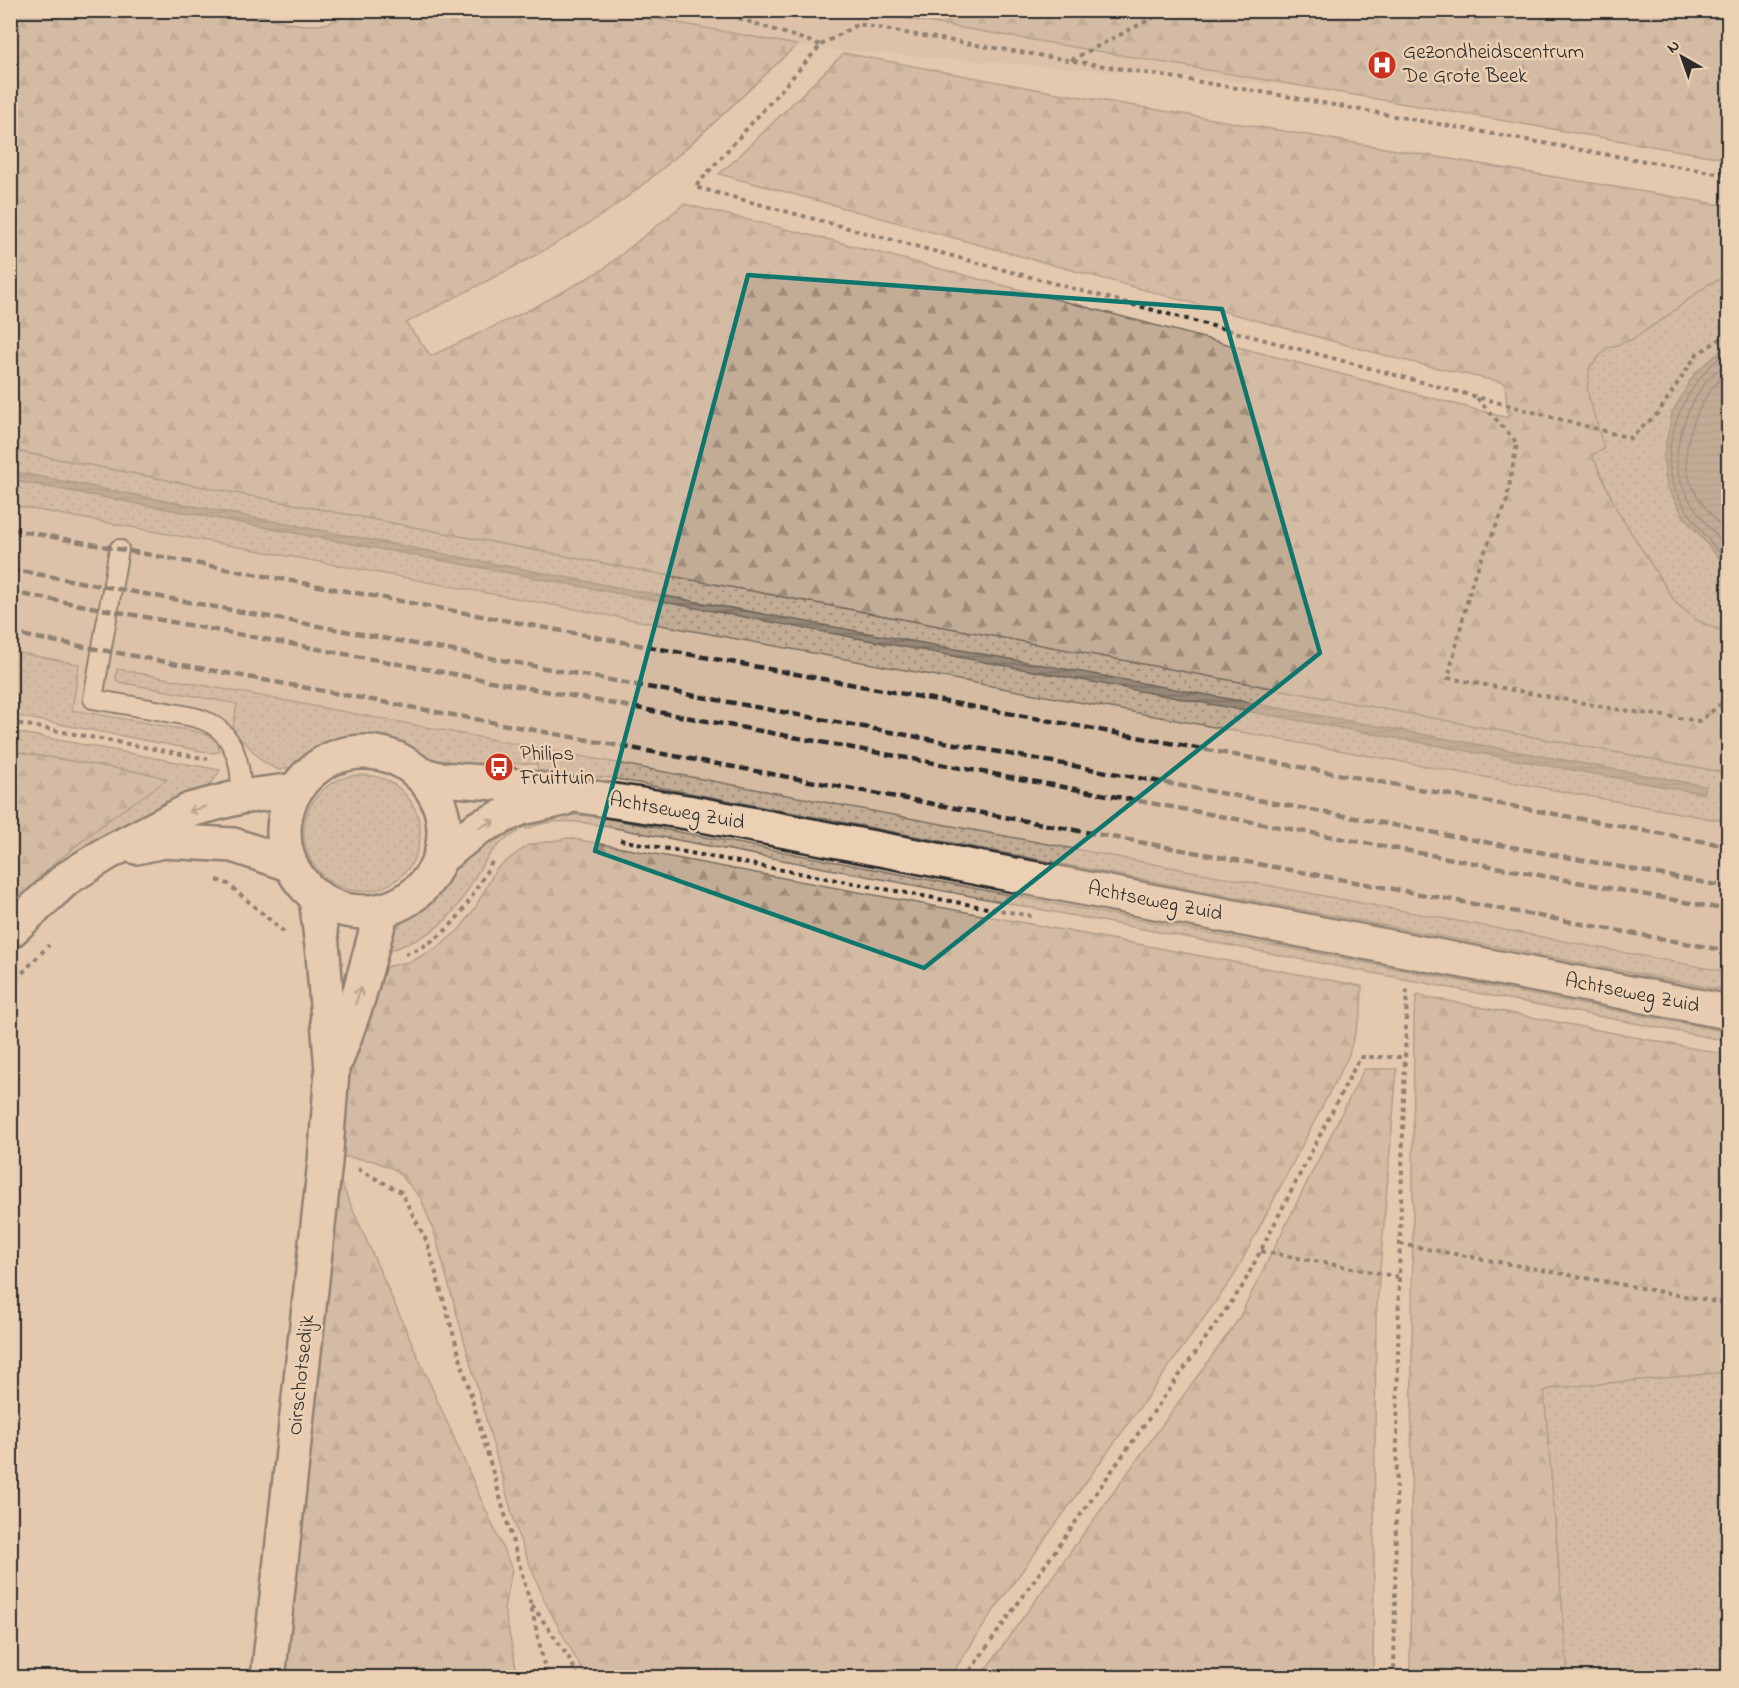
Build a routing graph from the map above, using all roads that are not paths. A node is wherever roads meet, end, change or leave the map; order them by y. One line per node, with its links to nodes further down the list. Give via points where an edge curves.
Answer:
1 (119, 549): 5 (lane, via 93,699 188,716 215,726 238,758)
2 (419, 774): 3 (street, via 400,760 378,753 354,752 331,759 311,772); 4 (street, Achtseweg Zuid); 7 (street, via 434,792 442,813 444,836)
3 (296, 790): 5 (street); 8 (street, via 285,813 283,839)
4 (581, 795): 7 (street, Achtseweg Zuid, one-way to 4, via 478,828 521,808); 12 (street, Achtseweg Zuid, via 687,812)
5 (240, 797): 6 (street, one-way to 6, via 190,810)
6 (106, 854): 8 (street, via 164,841 232,845); 11 (street, via 66,879)
7 (440, 858): 10 (street, via 427,882 407,900)
8 (290, 864): 9 (street, via 300,882)
9 (316, 897): 10 (street, via 347,911); 13 (street, Oirschotsedijk)
10 (382, 910): 13 (street, Oirschotsedijk, one-way to 10)
11 (10, 931)
12 (1728, 1012)
13 (332, 1071): 14 (street, Oirschotsedijk)
14 (268, 1677)

